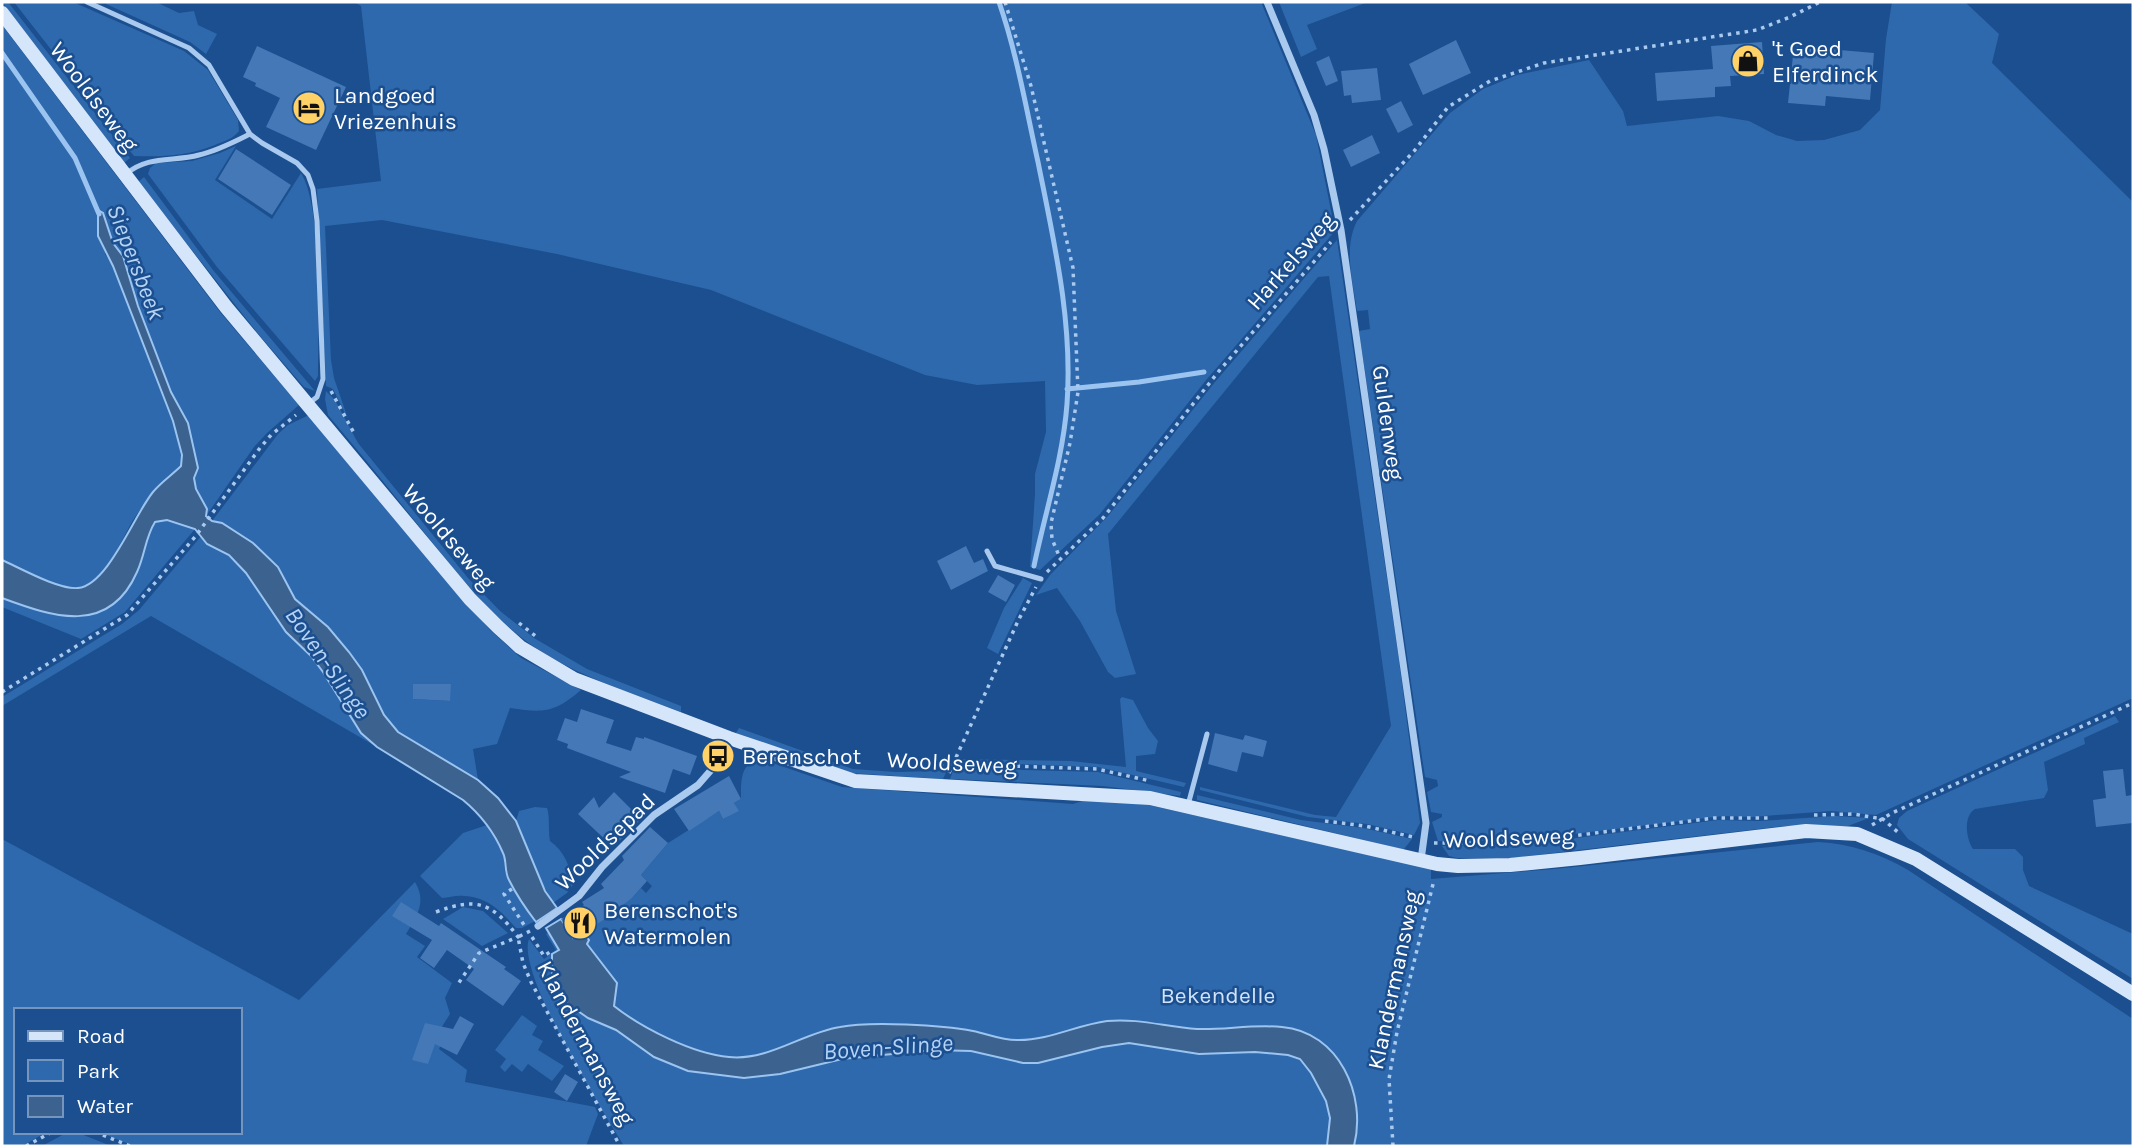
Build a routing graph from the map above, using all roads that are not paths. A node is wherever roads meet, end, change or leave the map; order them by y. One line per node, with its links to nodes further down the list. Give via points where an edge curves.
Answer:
1 (87, 2): 4 (lane, via 190,48 209,65)
2 (1267, 2): 12 (street, Guldenweg, via 1314,115 1341,230 1426,823)
3 (2, 13): 5 (main road, Wooldseweg)
4 (250, 134): 5 (lane, via 203,154 137,164); 6 (lane, via 297,163 313,189 323,379 317,397)
5 (125, 176): 6 (main road, Wooldseweg)
6 (308, 404): 10 (main road, Wooldseweg, via 470,599 520,647 574,679)
7 (987, 551): 8 (lane, via 995,566)
8 (1041, 579)
9 (1207, 734): 11 (lane)
10 (729, 738): 11 (main road, Wooldseweg, via 855,781 1128,796); 13 (street, Wooldsepad, via 719,761 698,785 654,815 579,896)
11 (1188, 806): 12 (main road, Wooldseweg)
12 (1420, 860): 14 (main road, Wooldseweg, via 1510,865 1806,831 1857,834 1916,859)
13 (538, 926)
14 (2133, 994)

